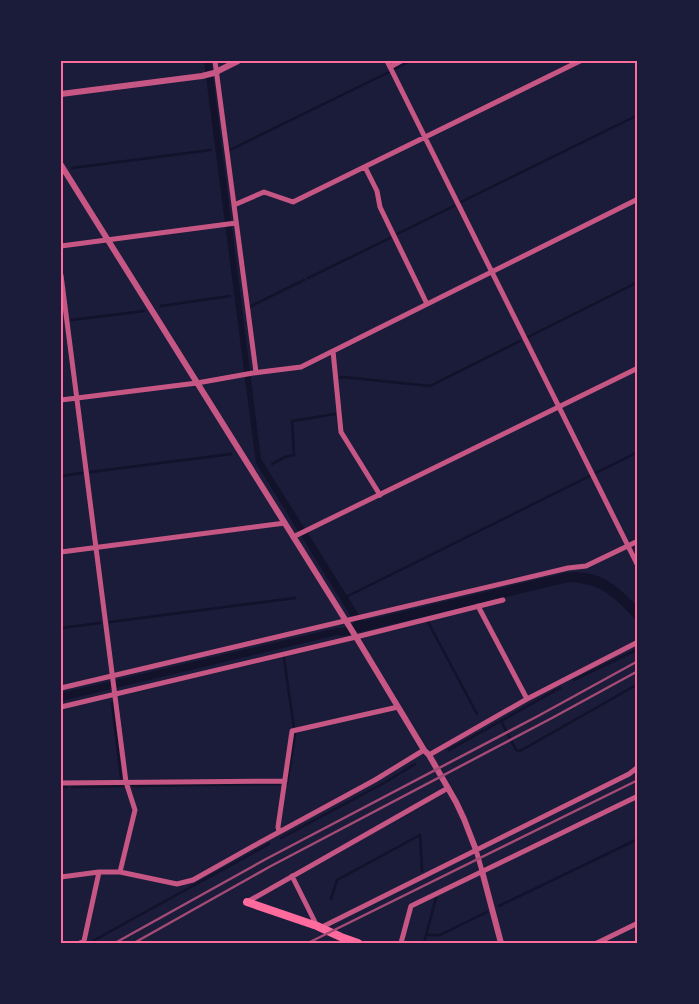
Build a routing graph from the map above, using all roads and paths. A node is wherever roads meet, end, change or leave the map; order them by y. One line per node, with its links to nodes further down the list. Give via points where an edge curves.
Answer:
1 (215, 61): 6 (street)
2 (238, 61): 6 (street)
3 (401, 61): 5 (street)
4 (580, 61): 8 (street)
5 (389, 64): 8 (street)
6 (215, 72): 7 (street); 12 (street)
7 (61, 94)
8 (425, 138): 10 (street); 16 (street)
9 (61, 165): 14 (street)
10 (365, 167): 12 (street, via 293,202 264,192); 18 (street, via 378,191 380,207)
11 (638, 199): 16 (street)
12 (234, 205): 13 (street)
13 (235, 223): 14 (street); 21 (street)
14 (108, 240): 15 (street); 22 (street)
15 (61, 246)
16 (491, 272): 18 (street); 25 (street)
17 (61, 275): 23 (street)
18 (427, 304): 19 (street)
19 (333, 351): 21 (street, via 301,367); 26 (street, via 341,432)
20 (638, 368): 25 (street)
21 (255, 372): 22 (street)
22 (197, 383): 23 (street); 27 (street)
23 (77, 398): 24 (street); 31 (street)
24 (61, 400)
25 (560, 407): 26 (street); 30 (street)
26 (380, 495): 28 (street)
27 (284, 523): 28 (street); 31 (street)
28 (296, 536): 36 (street)
29 (638, 541): 30 (street)
30 (628, 546): 33 (street); 36 (street, via 586,566)
31 (96, 547): 32 (street); 39 (street)
32 (61, 552)
33 (638, 566)
34 (503, 600): 35 (street)
35 (478, 606): 37 (street); 42 (street)
36 (348, 622): 37 (street); 39 (street)
37 (355, 636): 41 (street); 44 (street)
38 (638, 642): 42 (street)
39 (113, 677): 40 (street); 41 (street)
40 (61, 688)
41 (115, 692): 43 (street); 49 (street)
42 (528, 699): 45 (street)
43 (61, 707)
44 (398, 707): 45 (street); 47 (street, via 292,731)
45 (427, 753): 50 (street); 52 (street)
46 (638, 767): 53 (street)
47 (285, 781): 49 (street); 52 (street)
48 (61, 782): 49 (street)
49 (126, 782): 56 (street, via 135,810)
50 (448, 788): 53 (street); 57 (street)
51 (638, 796): 54 (street)
52 (279, 832): 56 (street, via 192,880 177,884)
53 (476, 850): 54 (street); 61 (street)
54 (482, 871): 65 (street, via 411,906); 66 (street)
55 (99, 872): 56 (street); 58 (street); 63 (street, via 84,941)
56 (120, 872)
57 (292, 876): 59 (street); 61 (street)
58 (61, 877)
59 (247, 902): 61 (main road)
60 (638, 923): 67 (street)
61 (319, 927): 62 (main road)
62 (340, 940): 64 (main road)
63 (80, 943)
64 (358, 943)
65 (401, 943)
66 (501, 943)
67 (597, 943)

